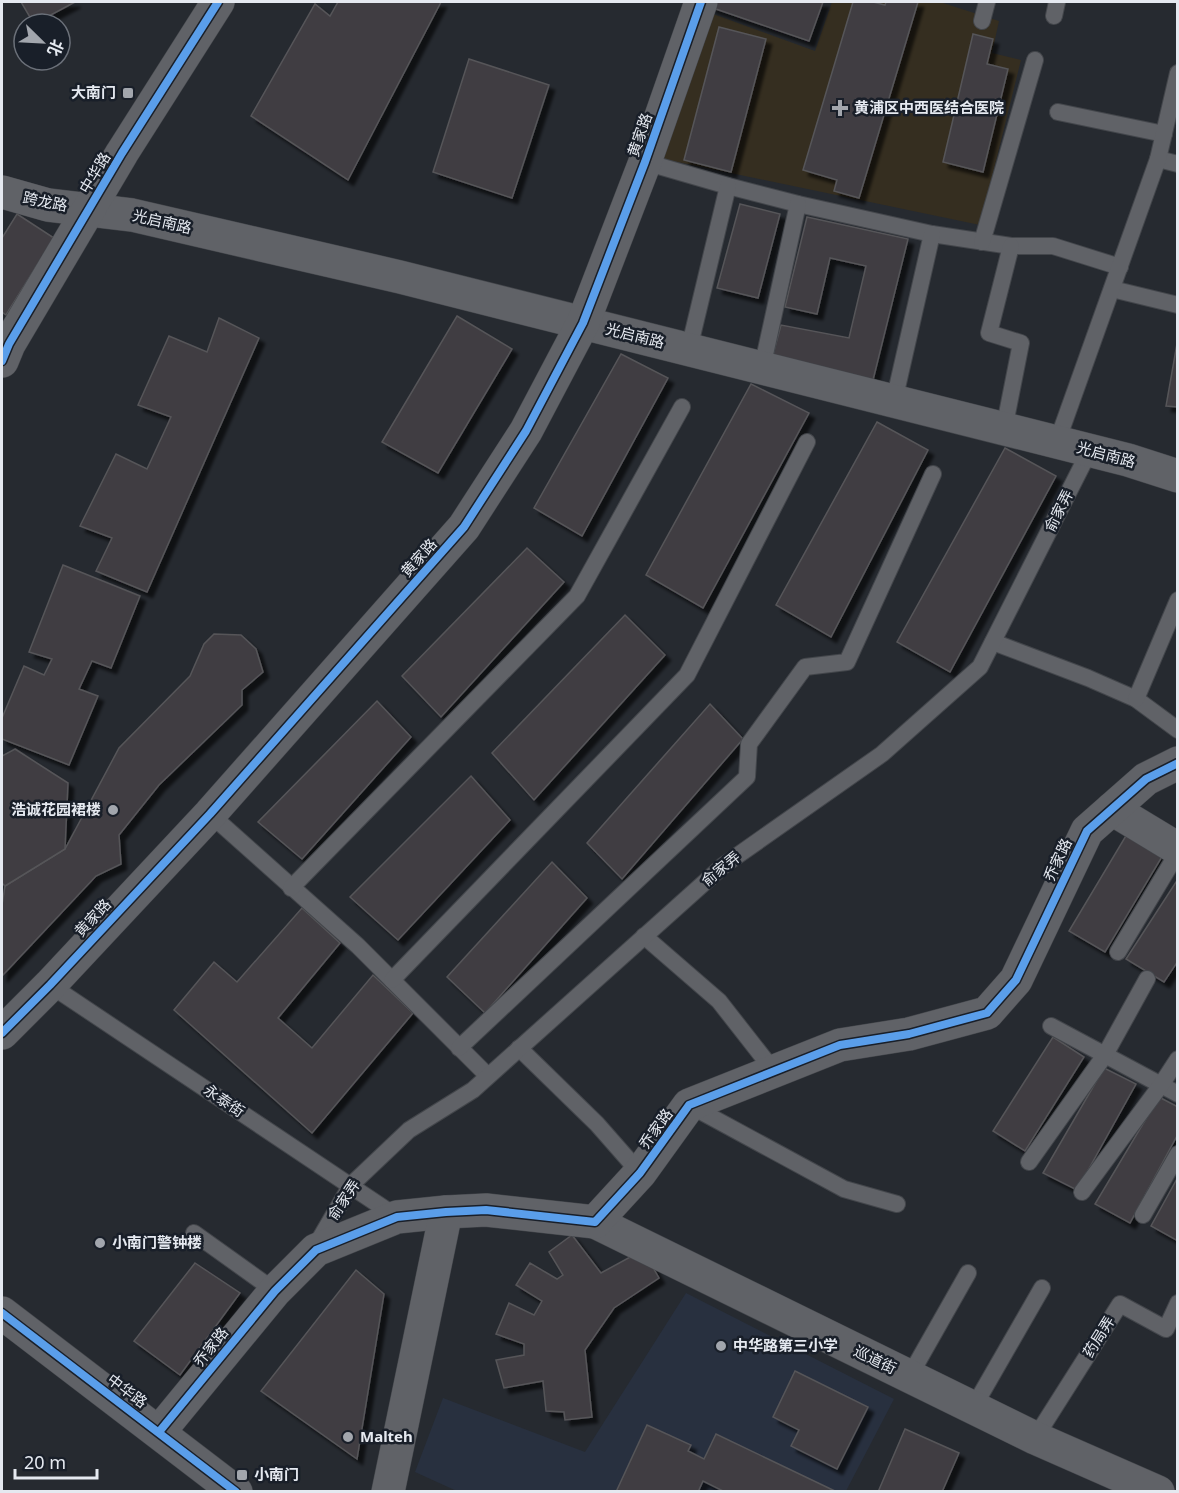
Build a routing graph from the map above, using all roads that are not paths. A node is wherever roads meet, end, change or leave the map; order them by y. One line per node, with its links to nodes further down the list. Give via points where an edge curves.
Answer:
1 (218, 2): 15 (street, 中华路)
2 (701, 2): 10 (street, 黄家路)
3 (987, 2): 4 (lane)
4 (982, 21)
5 (1035, 60): 17 (lane)
6 (1178, 73): 8 (lane)
7 (1058, 112): 8 (lane)
8 (1164, 134): 9 (lane)
9 (1158, 159): 11 (lane); 19 (lane)
10 (645, 162): 12 (lane); 22 (street, 黄家路)
11 (1178, 164)
12 (728, 186): 14 (lane); 23 (lane)
13 (2, 192): 15 (street, 跨龙路)
14 (798, 204): 16 (lane); 25 (lane)
15 (89, 209): 22 (street, 光启南路, via 132,215 354,266); 24 (street, 中华路)
16 (932, 234): 17 (lane); 26 (lane)
17 (982, 242): 18 (lane)
18 (1011, 246): 19 (lane, via 1053,246); 28 (lane, via 989,333 1021,343)
19 (1120, 267): 20 (lane)
20 (1112, 289): 21 (lane); 30 (lane)
21 (1178, 305)
22 (583, 323): 23 (street, 光启南路); 40 (street, 黄家路, via 526,431 464,528)
23 (689, 349): 25 (street, 光启南路)
24 (2, 361)
25 (762, 368): 26 (street, 光启南路)
26 (894, 401): 28 (street, 光启南路)
27 (682, 407): 42 (lane, via 578,596)
28 (1004, 429): 30 (street, 光启南路)
29 (807, 442): 46 (lane, via 687,675)
30 (1057, 442): 31 (street, 光启南路)
31 (1090, 450): 33 (street, 光启南路); 35 (lane, 俞家弄)
32 (933, 474): 50 (lane, via 847,662 805,667 749,744 747,777)
33 (1178, 476)
34 (1178, 600): 36 (lane)
35 (993, 642): 36 (lane); 43 (lane, 俞家弄, via 980,667 882,754 724,865)
36 (1136, 699): 37 (lane)
37 (1178, 730)
38 (1178, 764): 39 (street, 乔家路, via 1146,779)
39 (1112, 809): 41 (street); 54 (street, 乔家路, via 1087,831 1016,980 987,1013 909,1034 840,1045)
40 (210, 814): 42 (lane); 47 (street, 黄家路)
41 (1178, 850): 44 (lane)
42 (291, 888): 46 (lane)
43 (644, 936): 51 (lane, 俞家弄); 54 (lane, via 719,1001)
44 (1118, 952)
45 (1147, 979): 52 (lane)
46 (392, 980): 50 (lane)
47 (50, 985): 49 (street, 黄家路); 62 (lane, 永泰街)
48 (1051, 1026): 52 (lane)
49 (2, 1033)
50 (459, 1048): 55 (lane)
51 (519, 1048): 55 (lane, 俞家弄); 61 (lane, via 597,1124)
52 (1105, 1055): 56 (lane); 60 (lane)
53 (1178, 1059): 56 (lane)
54 (773, 1071): 58 (street, 乔家路)
55 (488, 1076): 62 (lane, 俞家弄, via 473,1090 409,1130)
56 (1161, 1085): 57 (lane); 63 (lane)
57 (1178, 1094)
58 (689, 1105): 61 (street, 乔家路); 64 (lane, via 844,1189)
59 (1178, 1154): 66 (lane)
60 (1029, 1162)
61 (640, 1173): 68 (street, 乔家路)
62 (351, 1185): 67 (lane, 永泰街); 70 (lane, 俞家弄)
63 (1082, 1192)
64 (897, 1204)
65 (446, 1212): 67 (street, 乔家路); 68 (street, 乔家路, via 486,1210); 82 (street)
66 (1143, 1215)
67 (397, 1217): 70 (street, 乔家路, via 316,1250)
68 (595, 1222): 77 (street, 巡道街)
69 (194, 1233): 73 (lane)
70 (308, 1258): 73 (street, 乔家路)
71 (968, 1273): 77 (lane)
72 (1042, 1288): 78 (lane)
73 (275, 1291): 79 (street, 乔家路)
74 (1178, 1303): 76 (lane, 药局弄)
75 (2, 1313): 79 (street, 中华路)
76 (1172, 1334): 80 (lane, 药局弄, via 1120,1304)
77 (909, 1377): 78 (street, 巡道街)
78 (973, 1408): 80 (street, 巡道街)
79 (159, 1432): 81 (street, 中华路)
80 (1035, 1438): 83 (street, 巡道街)
81 (236, 1491)
82 (388, 1491)
83 (1158, 1491)

